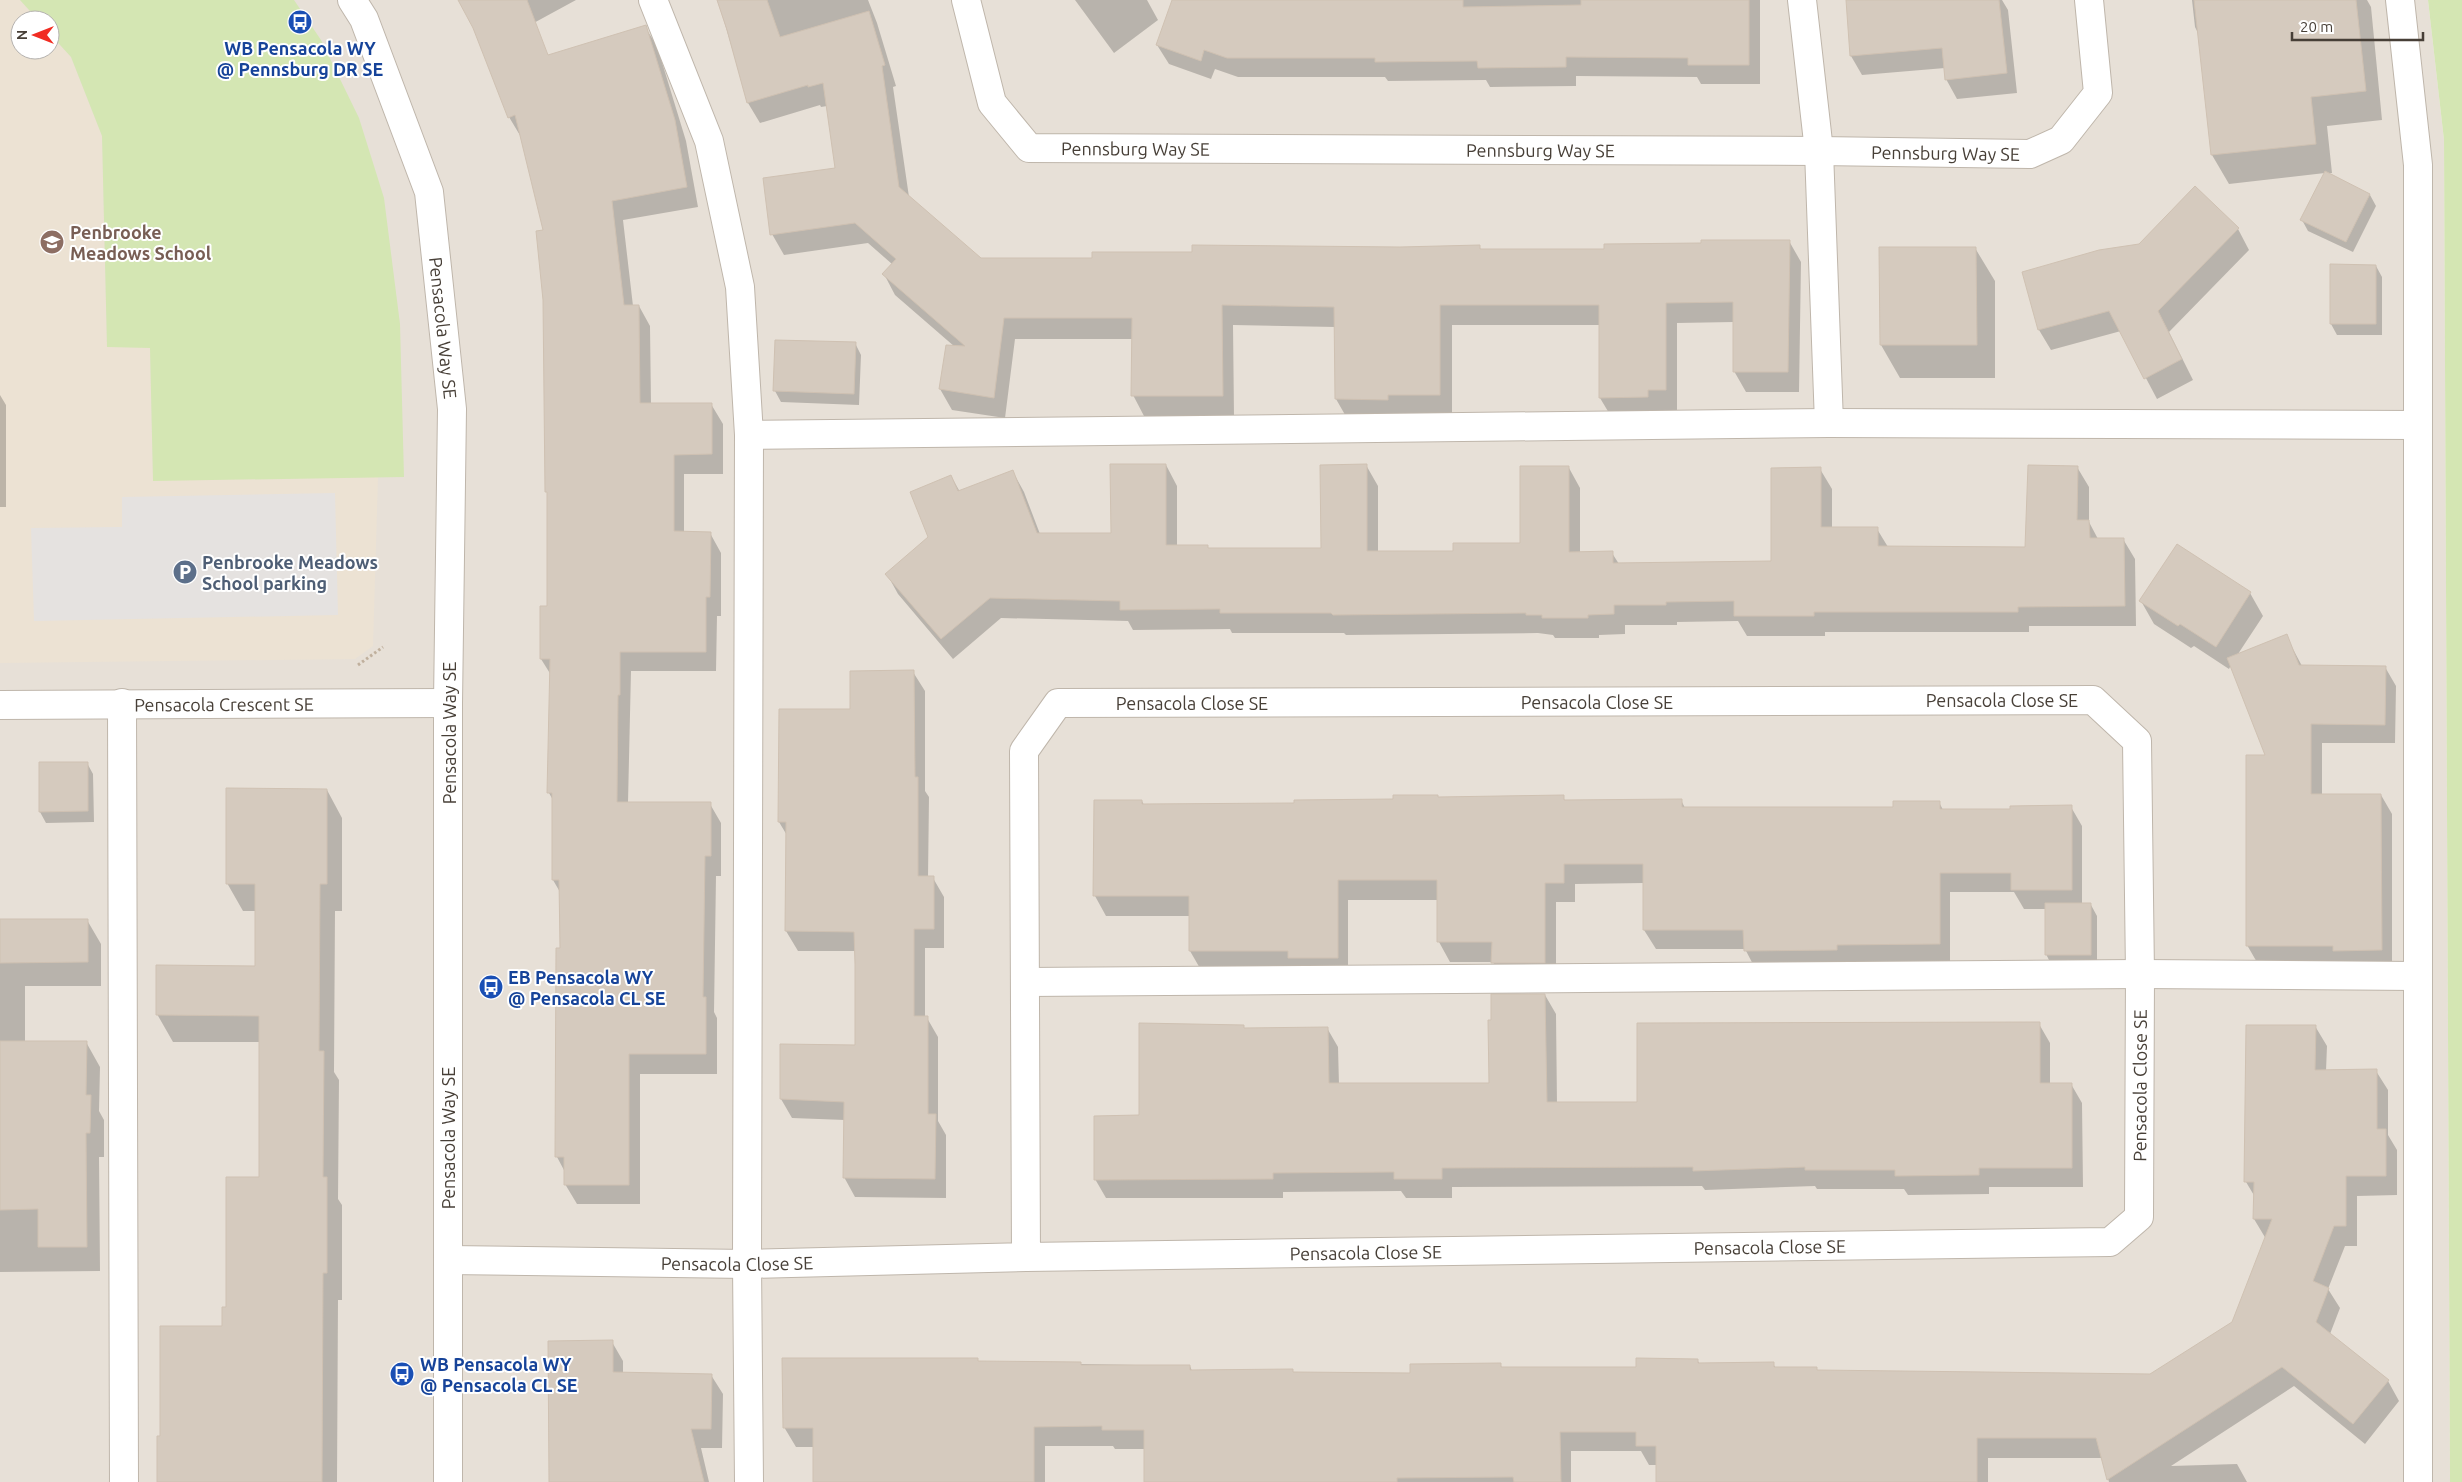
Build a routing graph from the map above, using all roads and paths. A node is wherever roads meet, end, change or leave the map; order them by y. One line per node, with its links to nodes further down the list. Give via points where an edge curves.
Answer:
1 (352, 0): 11 (street, Pensacola Way SE, via 364,19 429,192 452,409)
2 (653, 0): 10 (street, via 708,141 740,287)
3 (966, 0): 7 (street, Pennsburg Way SE, via 992,103 1029,148)
4 (1802, 0): 7 (street)
5 (2089, 0): 7 (street, Pennsburg Way SE, via 2098,93 2061,140 2030,154)
6 (2400, 0): 9 (street, via 2418,165)
7 (1819, 151): 8 (street)
8 (1829, 423): 9 (street); 10 (street)
9 (2416, 425): 15 (street)
10 (749, 435): 19 (street)
11 (448, 703): 12 (street, Pensacola Crescent SE); 18 (street, Pensacola Way SE)
12 (122, 704): 13 (street, Pensacola Crescent SE); 20 (street)
13 (0, 705)
14 (2140, 974): 15 (street); 16 (street); 16 (street, Pensacola Close SE, via 2137,741 2094,700 1068,703 1058,704 1024,751); 17 (street, Pensacola Close SE, via 2139,1217 2110,1242)
15 (2416, 976): 23 (street)
16 (1026, 982): 17 (street, Pensacola Close SE)
17 (1026, 1257): 19 (street, Pensacola Close SE)
18 (448, 1260): 19 (street, Pensacola Close SE); 21 (street, Pensacola Way SE)
19 (747, 1264): 22 (street)
20 (124, 1482)
21 (448, 1482)
22 (749, 1482)
23 (2418, 1482)

